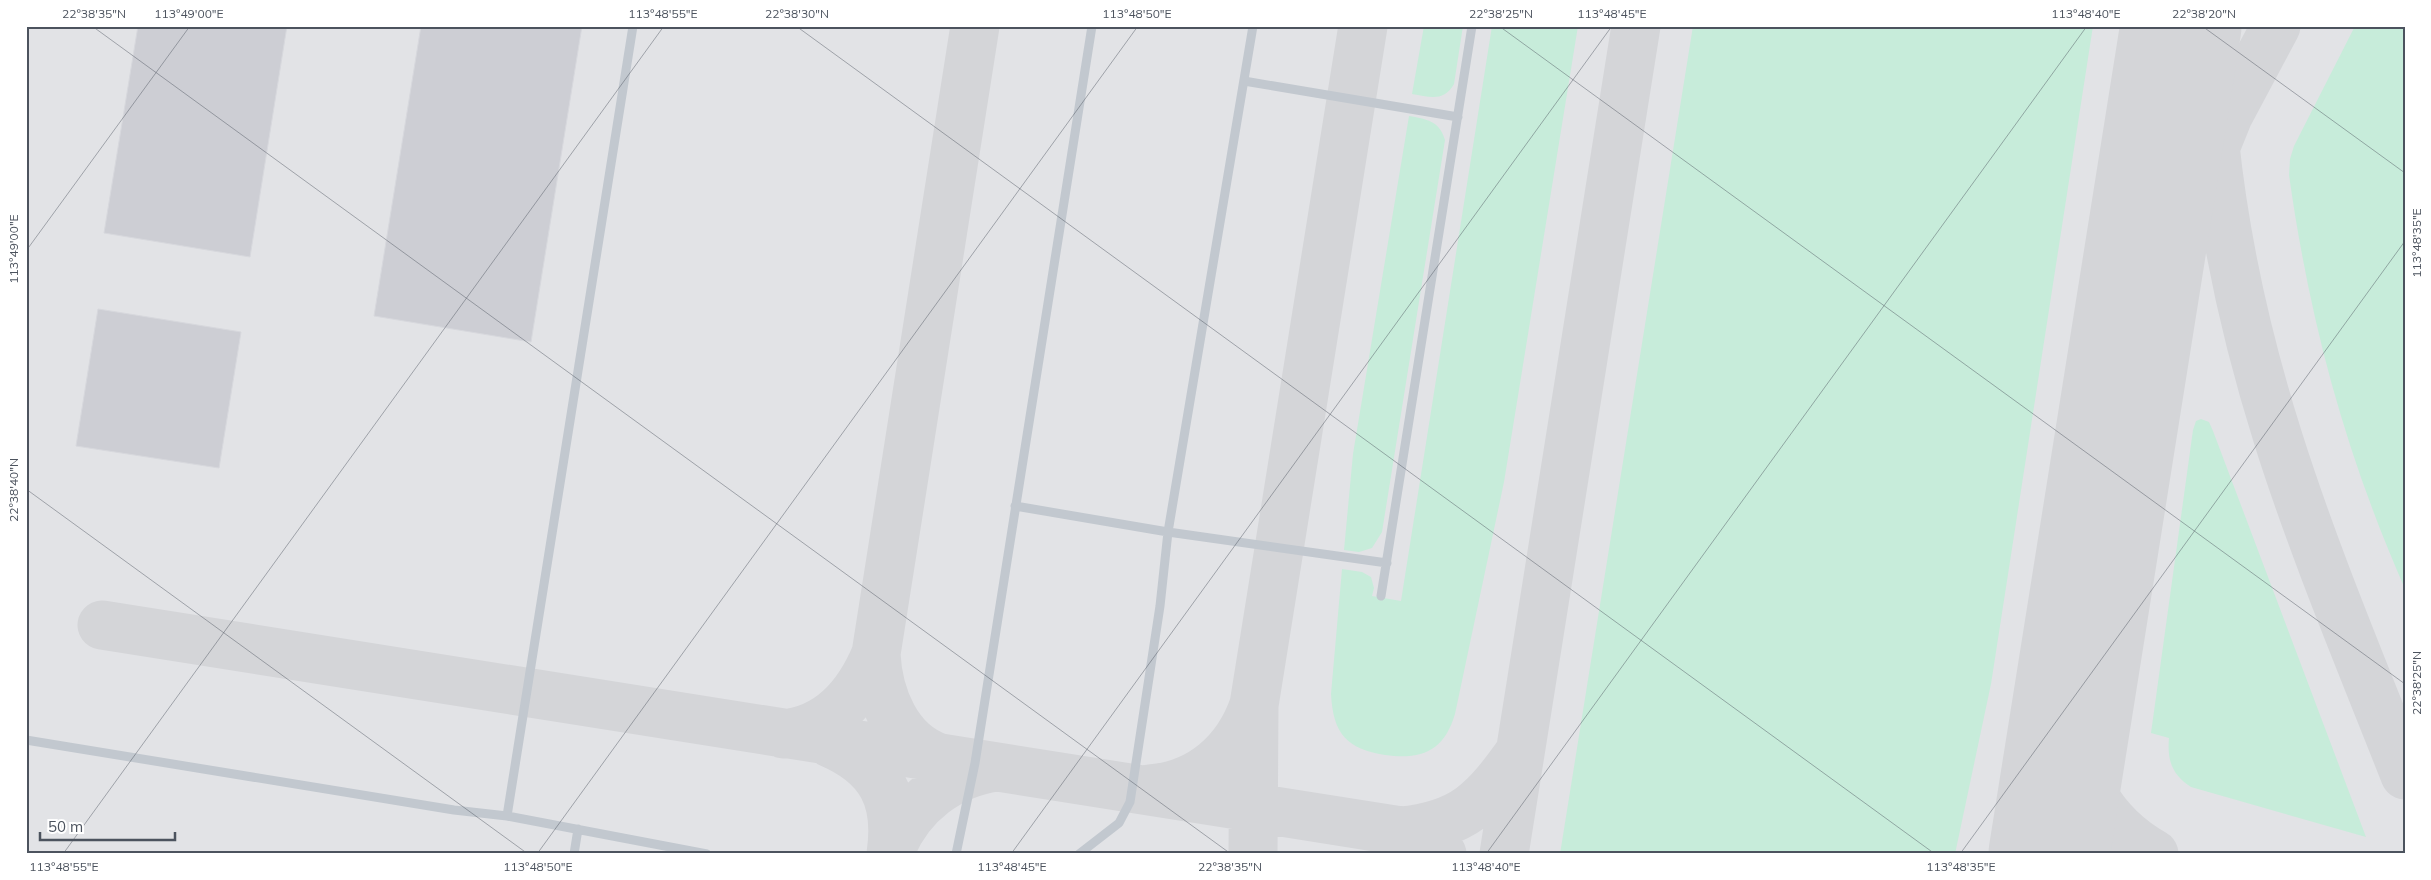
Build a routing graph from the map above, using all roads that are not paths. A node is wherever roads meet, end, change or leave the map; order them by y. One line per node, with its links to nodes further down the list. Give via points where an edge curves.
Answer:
1 (633, 26): 12 (lane)
2 (1092, 26): 7 (lane)
3 (1253, 26): 5 (lane)
4 (1472, 26): 6 (lane)
5 (1244, 81): 6 (lane); 8 (lane)
6 (1458, 117): 9 (lane)
7 (1015, 506): 8 (lane); 16 (lane, via 975,763)
8 (1168, 532): 9 (lane); 17 (lane, via 1130,802 1119,823)
9 (1387, 563): 10 (lane)
10 (1381, 596)
11 (26, 740): 12 (lane, via 196,770)
12 (507, 816): 13 (lane)
13 (578, 829): 14 (lane); 15 (lane)
14 (574, 854)
15 (707, 854)
16 (956, 854)
17 (1079, 854)

